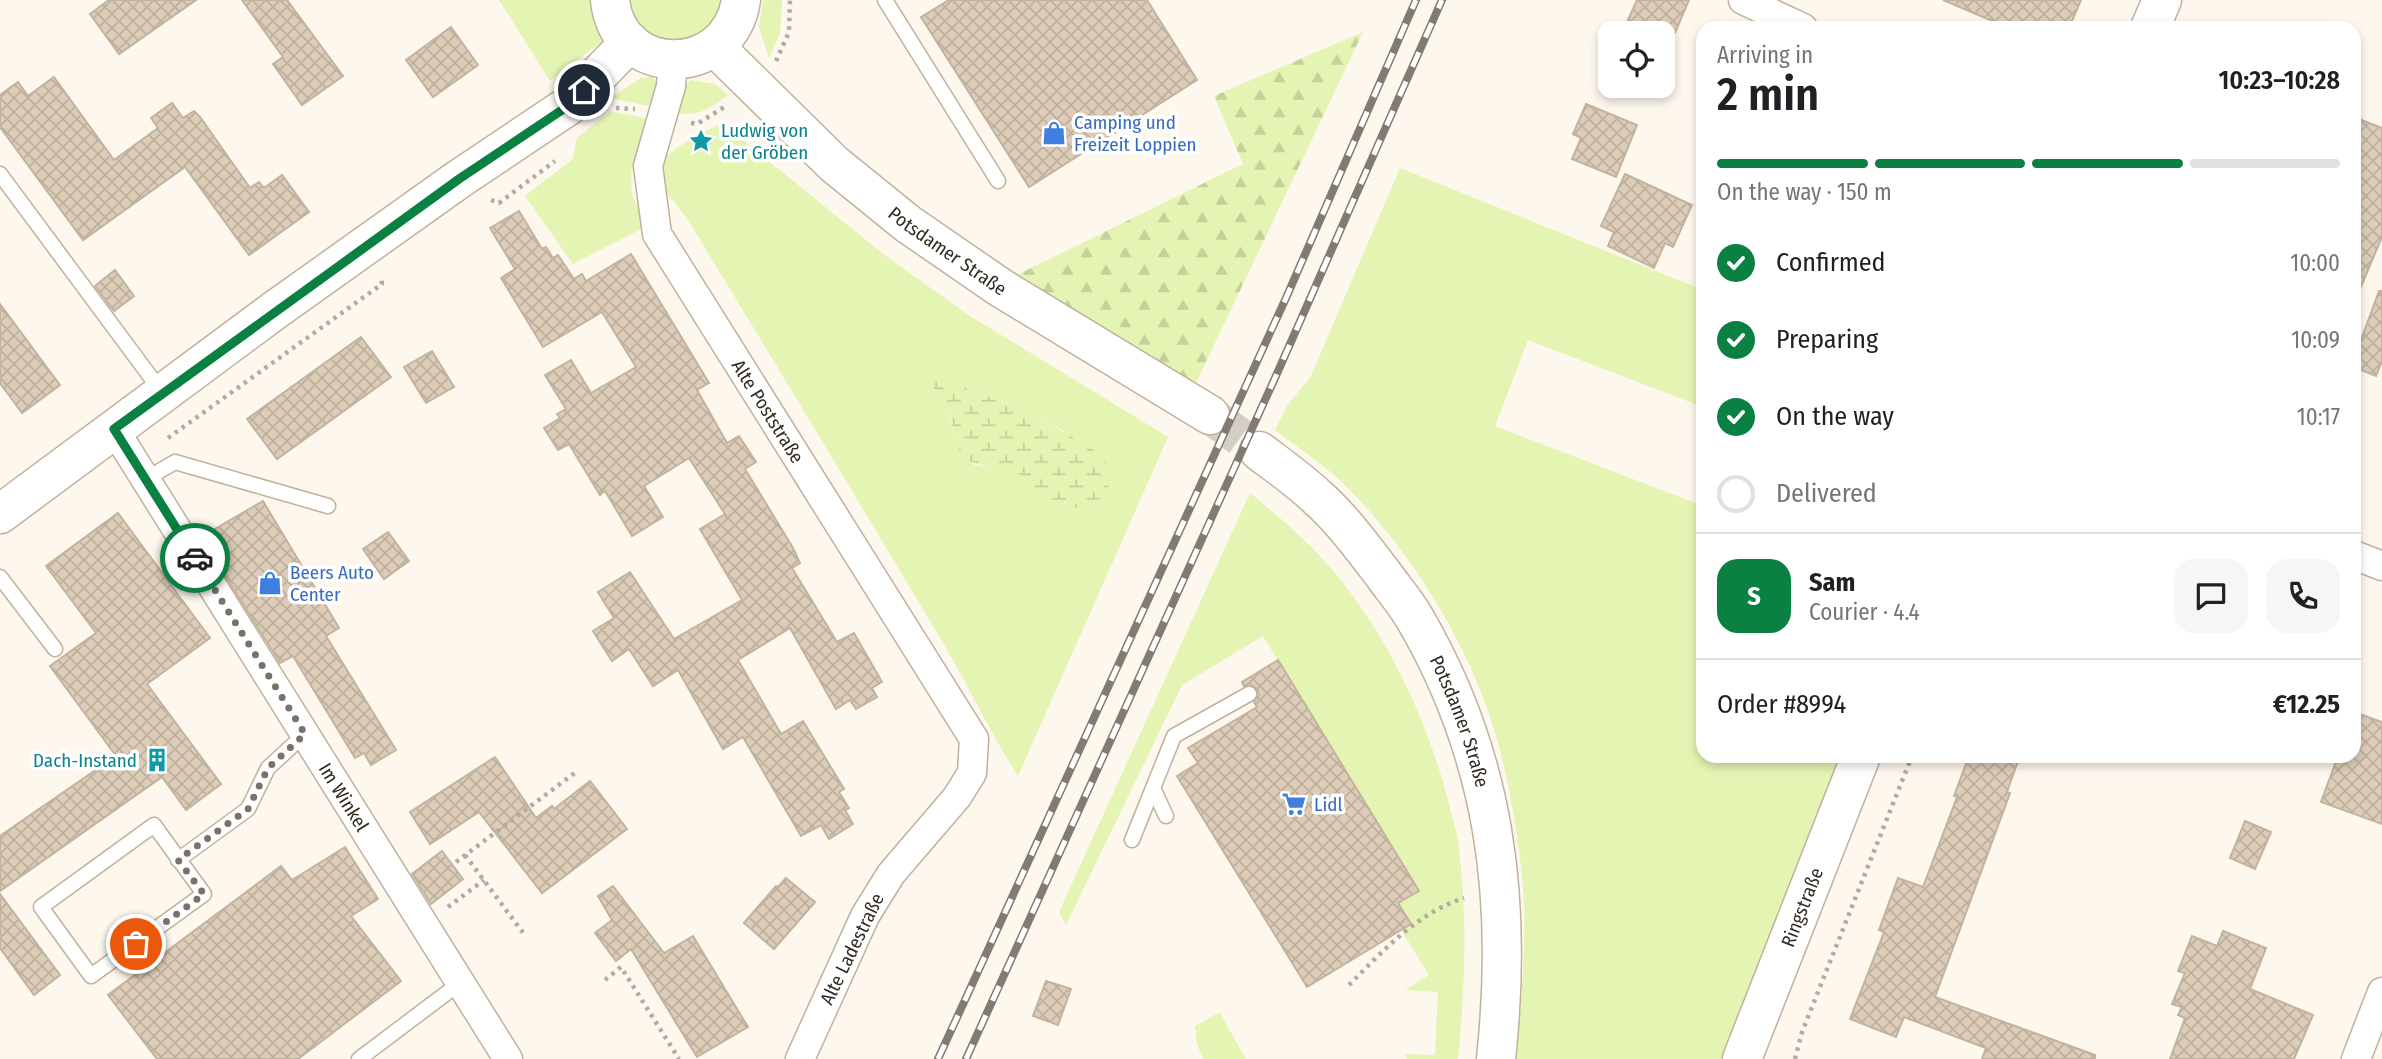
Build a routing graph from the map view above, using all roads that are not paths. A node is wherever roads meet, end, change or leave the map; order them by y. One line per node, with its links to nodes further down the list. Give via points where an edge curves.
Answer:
1 (610, 0): 8 (main road, via 618,26)
2 (741, 0): 9 (main road, via 731,30)
3 (885, 0): 12 (lane)
4 (1743, 0): 6 (street)
5 (2162, 0): 7 (main road)
6 (1788, 21)
7 (2153, 21)
8 (630, 42): 10 (main road, via 646,53); 13 (main road, via 568,106)
9 (715, 47): 10 (main road); 14 (main road, Potsdamer Straße, via 834,164 908,224 1001,288)
10 (673, 60): 26 (street, Alte Poststraße, via 671,86 648,166 657,234)
11 (0, 174): 13 (lane)
12 (998, 181)
13 (162, 393): 15 (main road)
14 (1210, 415)
15 (114, 429): 17 (street, Im Winkel); 19 (main road)
16 (1259, 451): 37 (main road, Potsdamer Straße, via 1320,499 1370,557 1413,614 1446,676 1467,730 1490,814 1499,874 1502,942)
17 (140, 470): 18 (lane, via 175,462); 25 (street, Im Winkel)
18 (328, 506)
19 (0, 514)
20 (2361, 558): 21 (street)
21 (2382, 566)
22 (0, 577): 23 (lane)
23 (55, 649)
24 (1249, 694): 28 (lane, via 1174,736)
25 (305, 734): 31 (lane, via 268,768 248,809); 32 (street, Im Winkel)
26 (974, 739): 36 (street, Alte Ladestraße, via 972,773 891,874 865,916)
27 (1858, 763): 38 (main road, Ringstraße)
28 (1153, 789): 29 (lane); 30 (lane)
29 (1166, 816)
30 (1132, 840)
31 (178, 860): 31 (lane, via 204,894 91,976 41,907 154,825)
32 (460, 982): 34 (lane); 35 (street, Im Winkel)
33 (2382, 992): 39 (street)
34 (359, 1059)
35 (508, 1059)
36 (800, 1059)
37 (1496, 1059)
38 (1742, 1059)
39 (2356, 1059)

